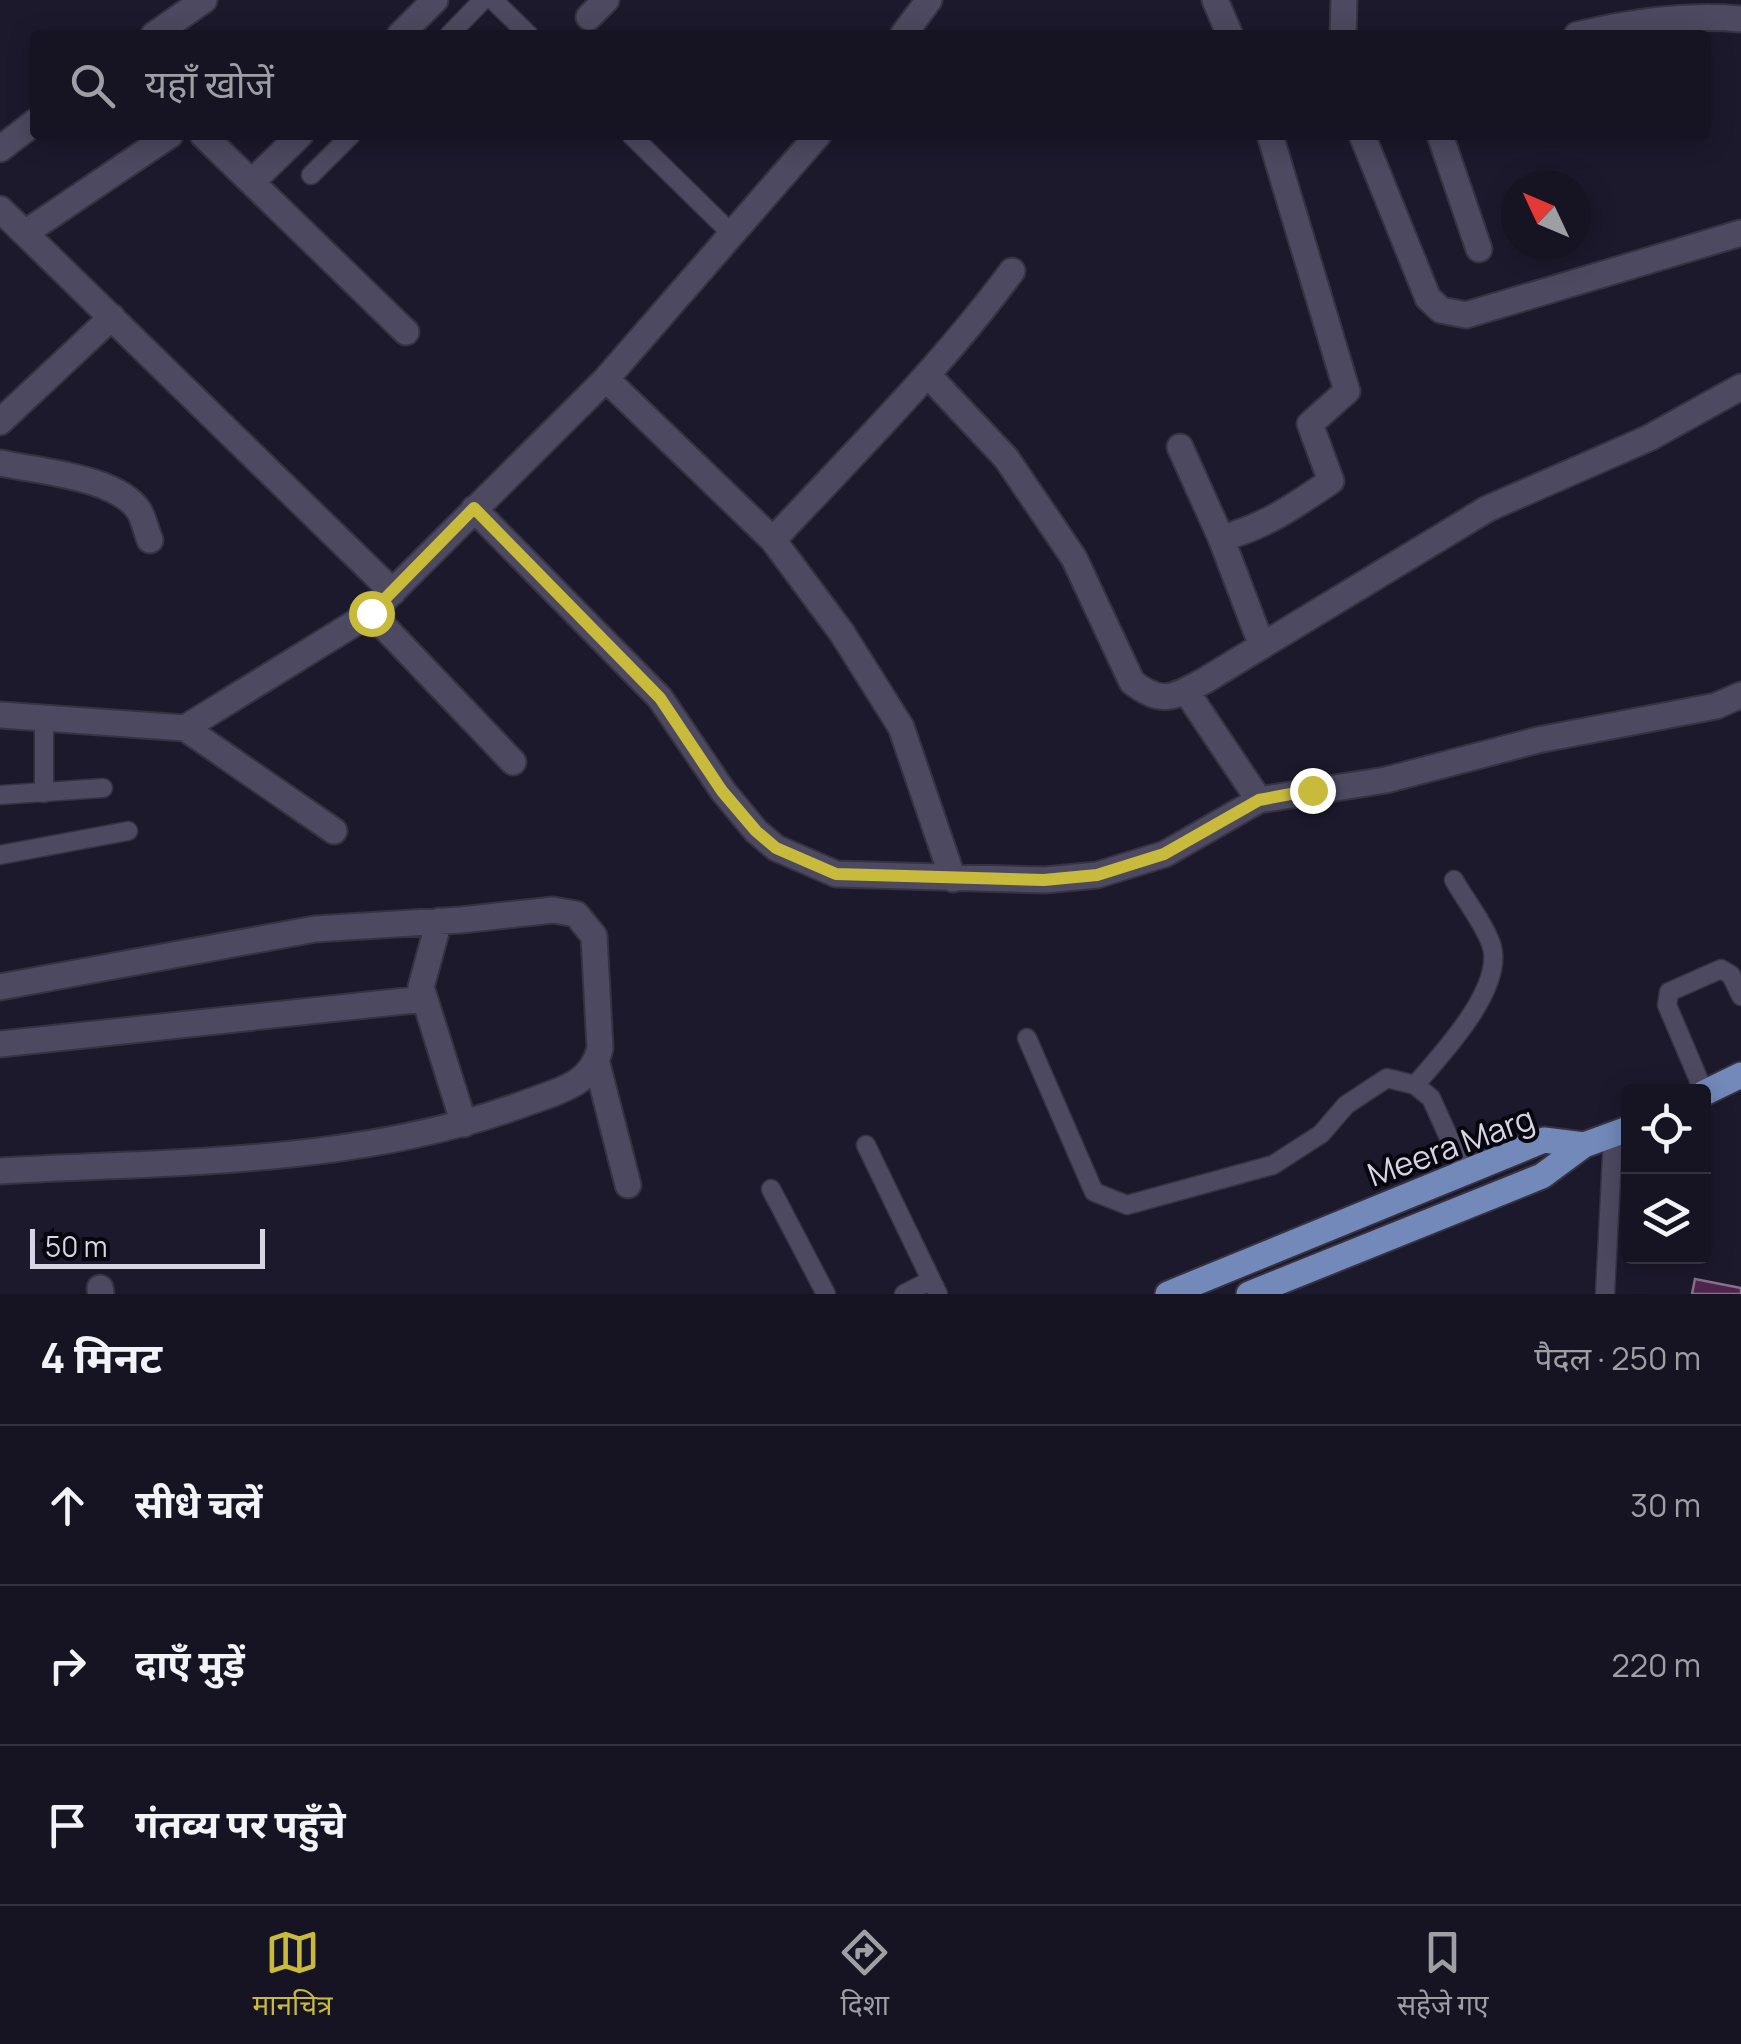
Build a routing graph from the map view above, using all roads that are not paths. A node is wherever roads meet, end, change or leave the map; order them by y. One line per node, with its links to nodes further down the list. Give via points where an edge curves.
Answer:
1 (204, 0): 9 (street)
2 (435, 0): 10 (street)
3 (483, 0): 11 (lane)
4 (493, 0): 12 (lane)
5 (928, 0): 13 (street)
6 (1215, 0): 14 (street)
7 (1344, 0): 15 (street)
8 (1741, 19): 16 (street, via 1684,18)
9 (161, 30)
10 (405, 30)
11 (454, 30)
12 (524, 30)
13 (906, 30)
14 (1228, 30)
15 (1343, 30)
16 (1600, 30)
17 (30, 126): 27 (street)
18 (163, 140): 31 (street)
19 (208, 140): 29 (street)
20 (295, 140): 29 (street)
21 (345, 140): 28 (lane)
22 (635, 140): 33 (lane)
23 (814, 140): 33 (street)
24 (1272, 140): 45 (street, via 1347,391 1310,424 1331,481 1248,532)
25 (1364, 140): 32 (street, via 1428,298 1441,310 1466,315)
26 (1442, 140): 34 (street)
27 (0, 149)
28 (311, 175)
29 (252, 182): 37 (street)
30 (0, 209): 31 (street)
31 (25, 233): 36 (street)
32 (1741, 233)
33 (734, 236): 39 (street)
34 (1479, 249)
35 (1012, 271): 38 (street)
36 (112, 317): 41 (street); 48 (street)
37 (406, 332)
38 (928, 374): 47 (street); 51 (street, via 1006,458 1074,558 1132,682 1162,699)
39 (606, 378): 44 (street); 47 (street)
40 (1741, 387): 50 (street, via 1649,438 1487,509)
41 (0, 422)
42 (1180, 447): 45 (street)
43 (0, 463): 46 (street, via 120,491 138,509)
44 (474, 508): 48 (street); 64 (street, via 660,698 722,791 776,848 836,874)
45 (1222, 538): 50 (street)
46 (150, 540)
47 (773, 540): 64 (street, via 901,727)
48 (393, 592): 49 (street)
49 (371, 613): 55 (street); 56 (street)
50 (1262, 646): 51 (street)
51 (1186, 691): 60 (street)
52 (1741, 695): 60 (street, via 1386,780)
53 (0, 715): 54 (street)
54 (44, 719): 55 (street); 58 (lane)
55 (186, 728): 62 (street)
56 (513, 762)
57 (103, 788): 58 (lane)
58 (44, 792): 59 (lane)
59 (0, 796)
60 (1259, 800): 64 (street, via 1164,854 1097,875)
61 (128, 831): 63 (lane)
62 (334, 831)
63 (0, 854)
64 (953, 879)
65 (1454, 880): 75 (lane, via 1492,948 1488,986)
66 (440, 922): 67 (street, via 316,930); 69 (street, via 423,974); 72 (street, via 553,910 576,914 594,936)
67 (0, 988)
68 (1741, 996): 74 (lane, via 1721,970 1666,998)
69 (424, 999): 71 (street); 77 (street)
70 (1027, 1038): 75 (lane, via 1094,1192 1127,1206 1273,1166 1387,1078)
71 (0, 1044)
72 (597, 1064): 77 (street, via 578,1084); 83 (street)
73 (1741, 1074): 76 (main road)
74 (1700, 1084)
75 (1415, 1085): 82 (lane, via 1431,1098)
76 (1711, 1089)
77 (464, 1124): 81 (street, via 316,1153)
78 (1621, 1133): 79 (main road); 90 (lane)
79 (1584, 1145): 82 (main road, Meera Marg, via 1544,1140); 89 (main road, Meera Marg, via 1542,1176)
80 (866, 1146): 85 (lane)
81 (0, 1171)
82 (1465, 1172): 88 (main road, Meera Marg)
83 (628, 1185)
84 (771, 1189): 86 (lane)
85 (935, 1287): 87 (lane)
86 (826, 1294)
87 (904, 1294)
88 (1168, 1294)
89 (1249, 1294)
90 (1605, 1294)

